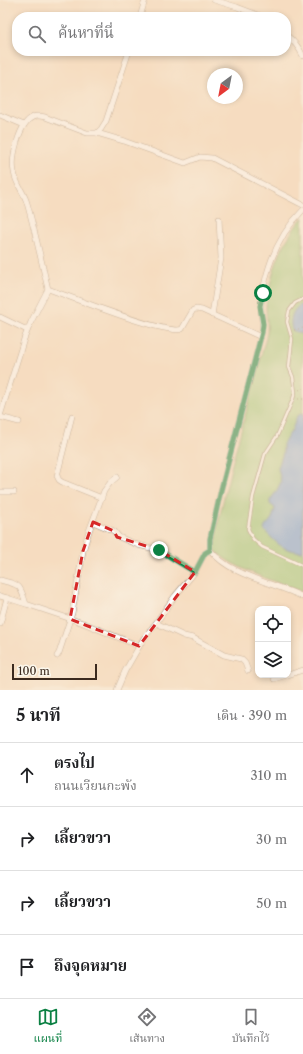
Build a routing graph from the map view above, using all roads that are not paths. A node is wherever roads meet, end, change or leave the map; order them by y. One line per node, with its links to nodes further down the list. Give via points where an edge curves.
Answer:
1 (145, 0): 3 (street)
2 (214, 0): 4 (street)
3 (141, 12)
4 (250, 12)
5 (291, 39): 7 (street)
6 (127, 56): 10 (street, via 106,121)
7 (303, 56)
8 (0, 115): 9 (street)
9 (24, 124): 10 (street, via 38,116 87,133); 14 (street, via 14,155 13,170 16,182 26,200)
10 (97, 133): 11 (street, via 185,163 200,157 212,158)
11 (303, 205)
12 (303, 210): 19 (street, via 272,255 260,306 263,324)
13 (219, 219): 16 (street, via 221,258)
14 (48, 289): 16 (street, via 153,326 176,330 182,329 193,310); 18 (street)
15 (303, 299): 29 (lane, via 295,303 289,311 287,322 292,339 289,367 295,392 277,436 265,454 253,497 248,529 253,539 262,547)
16 (212, 315): 19 (street)
17 (0, 317): 18 (street)
18 (27, 330): 21 (street)
19 (261, 337): 28 (street, via 221,490)
20 (72, 416): 26 (street, via 57,476 62,482)
21 (0, 417): 22 (street)
22 (19, 422)
23 (117, 477): 26 (street, via 110,483)
24 (0, 492): 25 (street)
25 (14, 492)
26 (102, 498): 27 (street)
27 (93, 522): 30 (street, via 114,531 119,537 159,550); 36 (street, via 83,551)
28 (210, 550): 30 (street, via 205,553); 33 (street, via 217,559 230,567)
29 (303, 566)
30 (195, 572): 37 (street)
31 (0, 580): 35 (street, via 19,586)
32 (0, 596): 34 (street)
33 (303, 597)
34 (8, 598): 35 (street); 38 (street)
35 (26, 604): 36 (street)
36 (70, 619): 39 (street); 40 (street)
37 (156, 623): 39 (street); 42 (street, via 193,638 224,655 241,659)
38 (0, 624)
39 (139, 646): 46 (street)
40 (57, 656)
41 (303, 670): 43 (street)
42 (248, 671)
43 (291, 674)
44 (277, 678): 45 (street)
45 (274, 679)
46 (117, 690)

